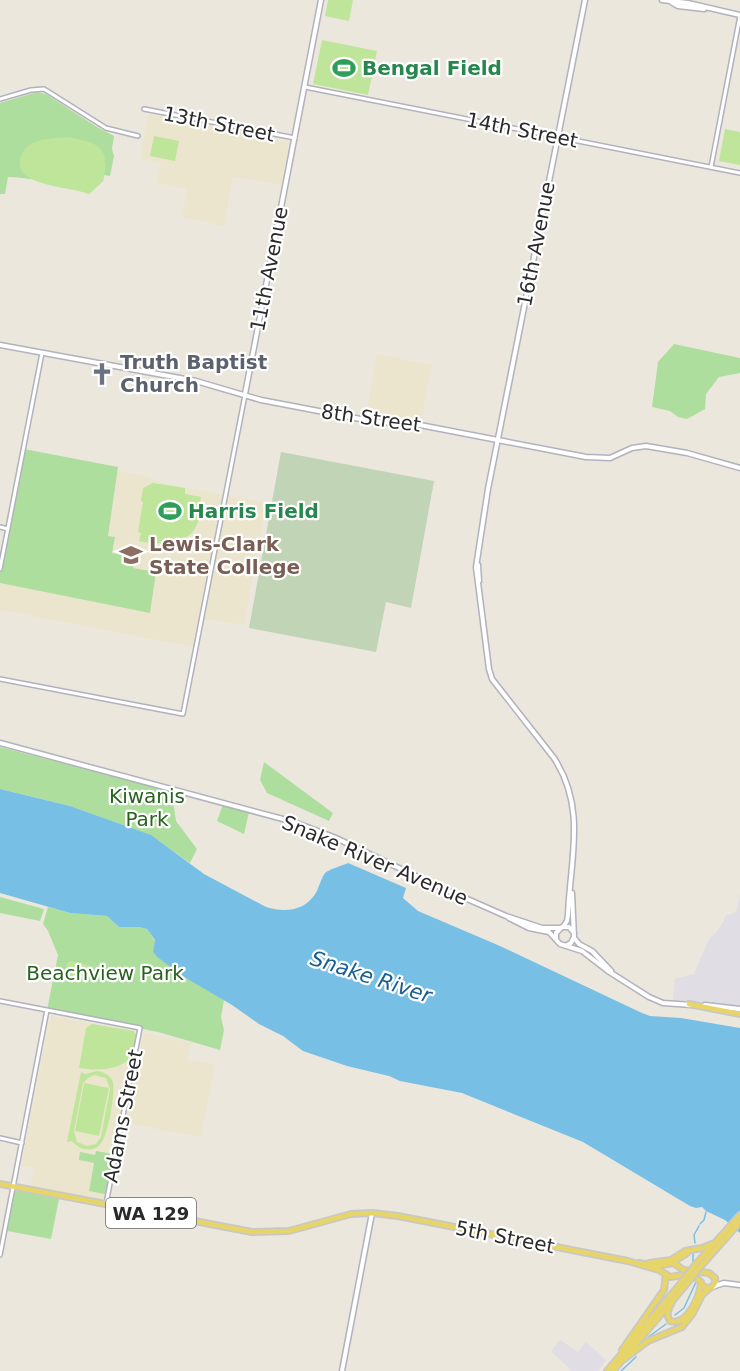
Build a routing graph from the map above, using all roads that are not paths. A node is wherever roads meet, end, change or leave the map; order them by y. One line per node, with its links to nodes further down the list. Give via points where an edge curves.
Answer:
1 (321, 0): 5 (main road, 11th Avenue)
2 (585, 0): 9 (main road, 16th Avenue)
3 (662, 0): 4 (main road)
4 (740, 16): 11 (street)
5 (304, 87): 9 (street, 14th Street); 10 (main road, 11th Avenue)
6 (0, 99): 8 (street, 13th Street, via 44,89 106,128)
7 (144, 109): 10 (street, 13th Street)
8 (138, 136)
9 (558, 136): 11 (street, 14th Street); 16 (main road, 16th Avenue)
10 (295, 138): 15 (main road, 11th Avenue)
11 (711, 167): 12 (street, 14th Street)
12 (740, 173)
13 (0, 345): 14 (main road, 8th Street)
14 (42, 353): 15 (main road, 8th Street, via 196,381); 19 (street)
15 (245, 394): 16 (main road, 8th Street, via 364,420 420,424); 21 (street, 11th Avenue, via 183,714)
16 (498, 439): 17 (main road, 8th Street, via 602,459 636,446 650,446); 23 (main road, 16th Avenue, via 477,564 489,669 492,679 563,772 575,819)
17 (740, 468)
18 (0, 527): 19 (street)
19 (8, 529): 20 (street)
20 (0, 569)
21 (0, 679)
22 (0, 744): 24 (main road, Snake River Avenue, via 302,825)
23 (571, 884): 25 (main road, via 568,919); 26 (main road)
24 (506, 916): 25 (main road, Snake River Avenue, via 542,927); 27 (main road, Snake River Avenue, via 529,928 549,932)
25 (561, 927): 26 (main road, via 569,927); 27 (main road)
26 (574, 935): 28 (main road, via 571,943); 29 (main road, via 576,942 592,951)
27 (556, 939): 28 (main road)
28 (564, 945): 29 (main road, via 582,951)
29 (618, 978): 31 (main road, via 656,1000)
30 (0, 1001): 33 (street)
31 (689, 1004): 32 (main road); 34 (main road)
32 (740, 1009)
33 (47, 1010): 36 (street); 39 (street, Adams Street, via 140,1028)
34 (740, 1014)
35 (0, 1138): 36 (street)
36 (22, 1143): 38 (street)
37 (0, 1184): 38 (main road, WA 129)
38 (13, 1186): 39 (main road, WA 129); 45 (street)
39 (106, 1204): 40 (main road, WA 129, via 252,1232 289,1231 341,1216)
40 (372, 1213): 46 (main road, 5th Street / WA 129); 60 (main road)
41 (740, 1215): 43 (main road)
42 (740, 1222): 43 (main road)
43 (719, 1244): 44 (main road); 55 (main road, bridge)
44 (695, 1250): 47 (main road, via 671,1260); 48 (main road)
45 (0, 1255)
46 (636, 1263): 47 (main road, 5th Street); 49 (main road, 5th Street)
47 (645, 1263): 48 (main road, 5th Street)
48 (670, 1264): 49 (main road); 50 (main road, 5th Street)
49 (666, 1273): 52 (main road, 5th Street, via 670,1277 694,1276); 58 (main road, via 664,1290)
50 (708, 1273): 51 (main road); 52 (main road)
51 (715, 1278): 53 (main road); 56 (main road)
52 (701, 1283): 56 (main road); 57 (main road, via 686,1315 674,1323 668,1318)
53 (724, 1283): 54 (main road); 56 (main road)
54 (740, 1284)
55 (682, 1285): 57 (main road); 58 (main road)
56 (711, 1287): 59 (main road, via 682,1327 648,1341)
57 (672, 1302): 59 (main road)
58 (617, 1358): 61 (main road)
59 (624, 1359): 62 (main road)
60 (342, 1371)
61 (607, 1371)
62 (613, 1371)

